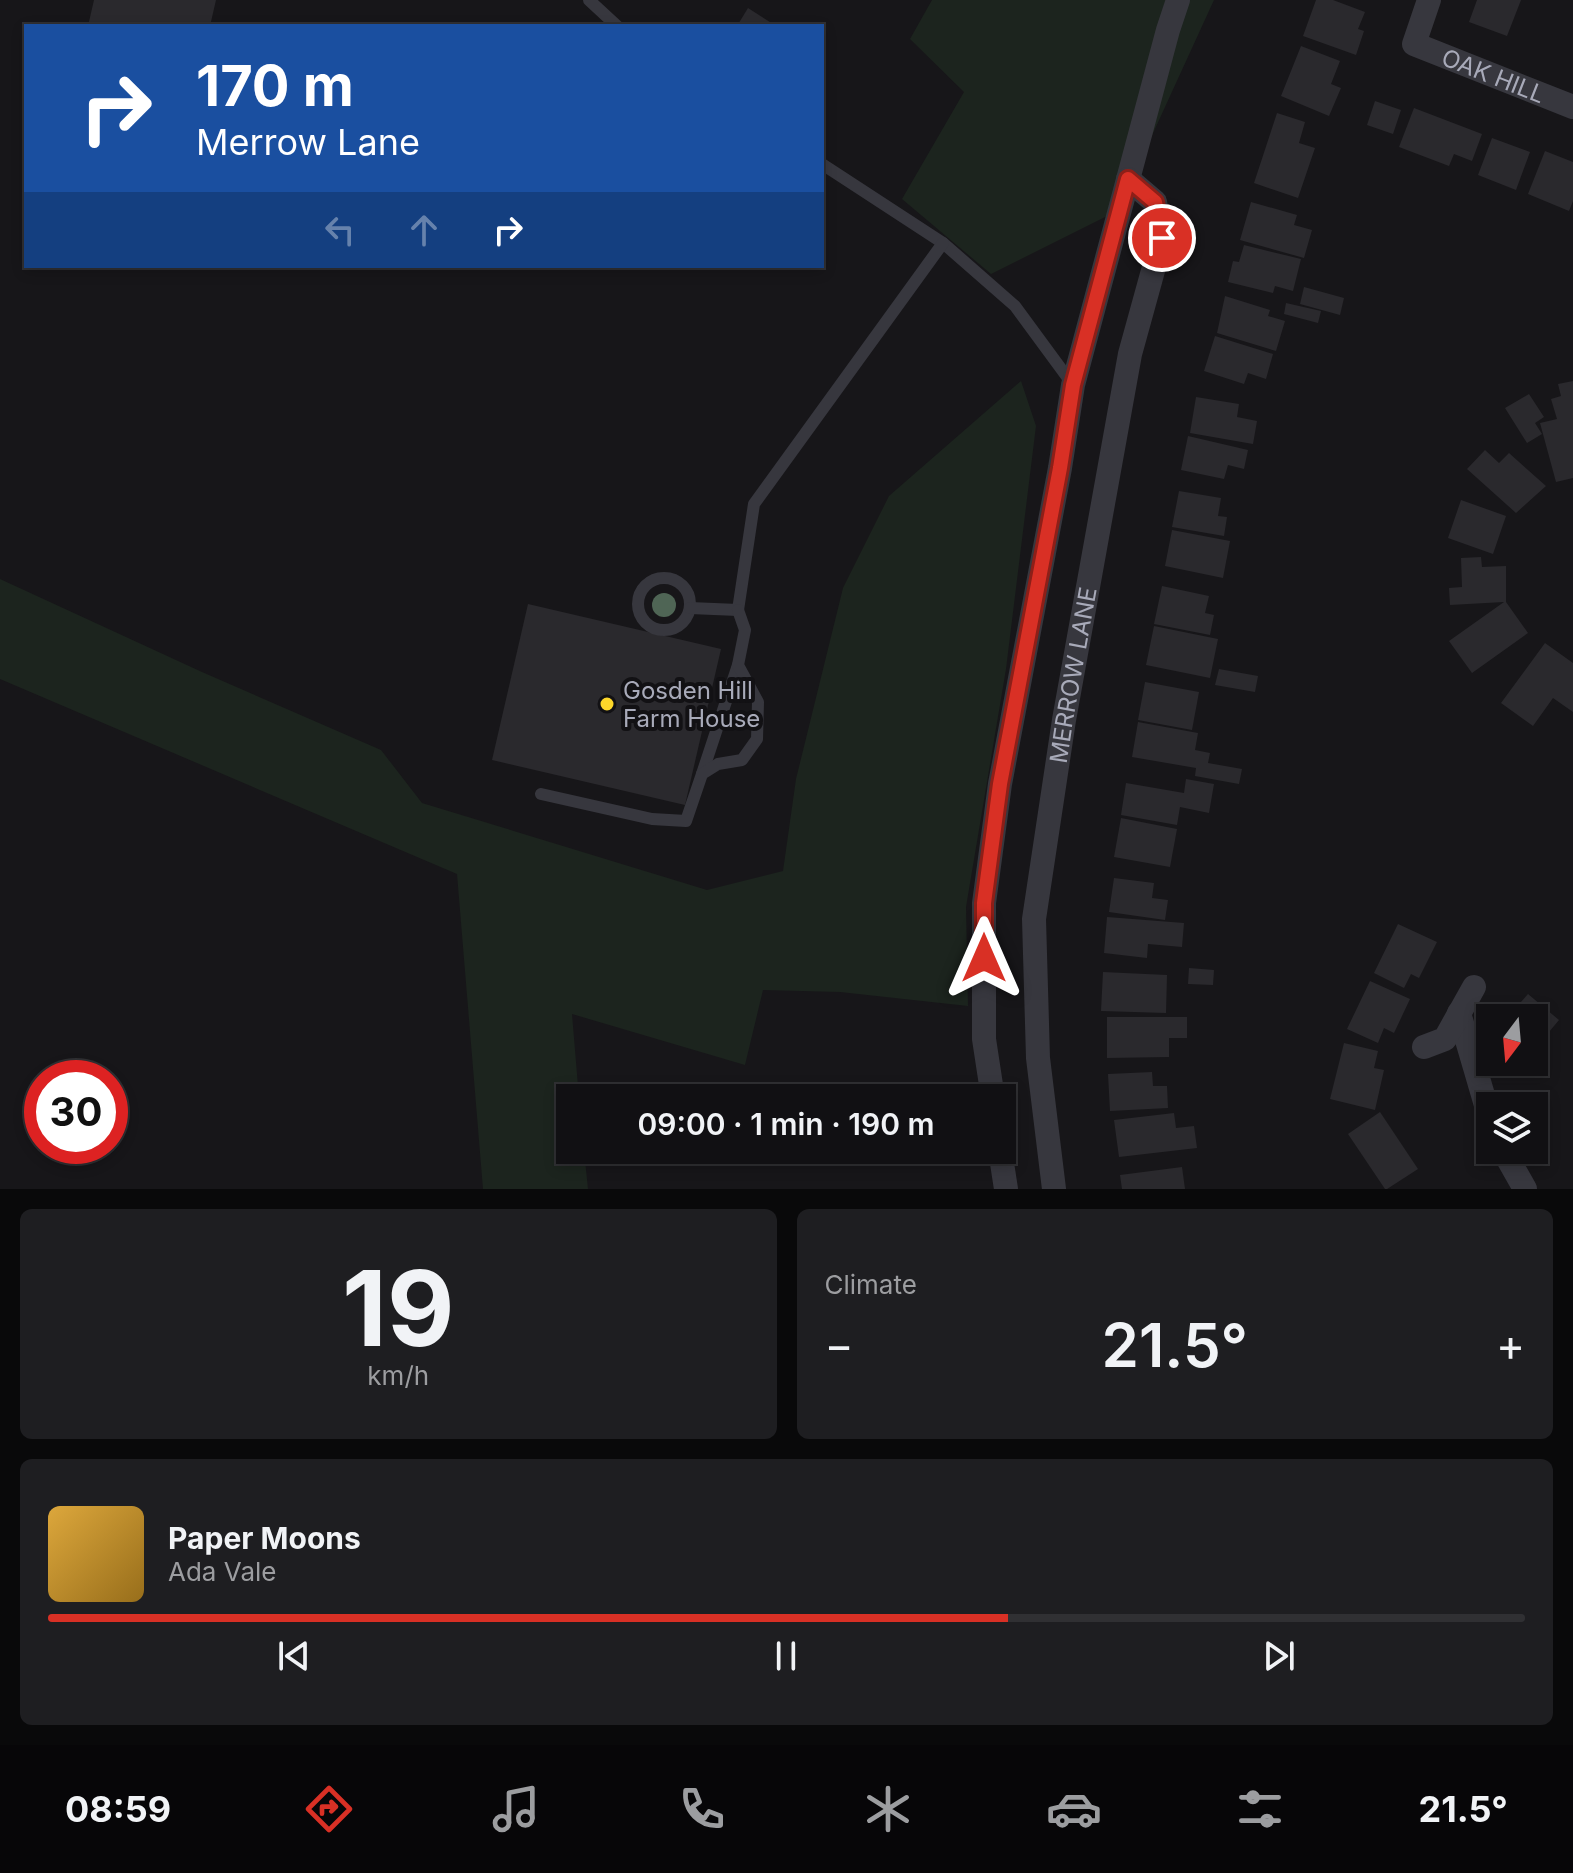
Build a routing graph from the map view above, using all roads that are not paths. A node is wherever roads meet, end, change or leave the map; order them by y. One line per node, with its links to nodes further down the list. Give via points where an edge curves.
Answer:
1 (589, 0): 4 (lane)
2 (1178, 0): 7 (street, MERROW LANE)
3 (1429, 0): 5 (street, OAK HILL, via 1414,44)
4 (615, 24)
5 (1573, 107)
6 (824, 165): 8 (lane)
7 (1128, 179): 9 (street, MERROW LANE); 23 (street, MERROW LANE, via 1155,202 1162,238 1130,354 1034,919 1038,1058)
8 (943, 243): 9 (lane, via 1015,306); 11 (lane, via 754,504)
9 (1073, 385): 18 (street, MERROW LANE, via 1000,784 984,903 984,1039)
10 (690, 608): 10 (lane, via 687,591 675,580 650,581 639,594 643,619 657,629 674,628); 11 (lane)
11 (738, 610): 12 (lane, via 745,630)
12 (738, 665): 13 (lane); 13 (lane, via 758,702 757,739 742,760 718,764)
13 (702, 774): 14 (lane, via 686,821 652,819)
14 (541, 794)
15 (1474, 987): 16 (street)
16 (1459, 1013): 17 (street, via 1445,1039); 19 (street)
17 (1424, 1047)
18 (991, 1084)
19 (1482, 1092)
20 (1002, 1164): 22 (street)
21 (1511, 1164): 24 (street)
22 (1006, 1189)
23 (1054, 1189)
24 (1525, 1189)

